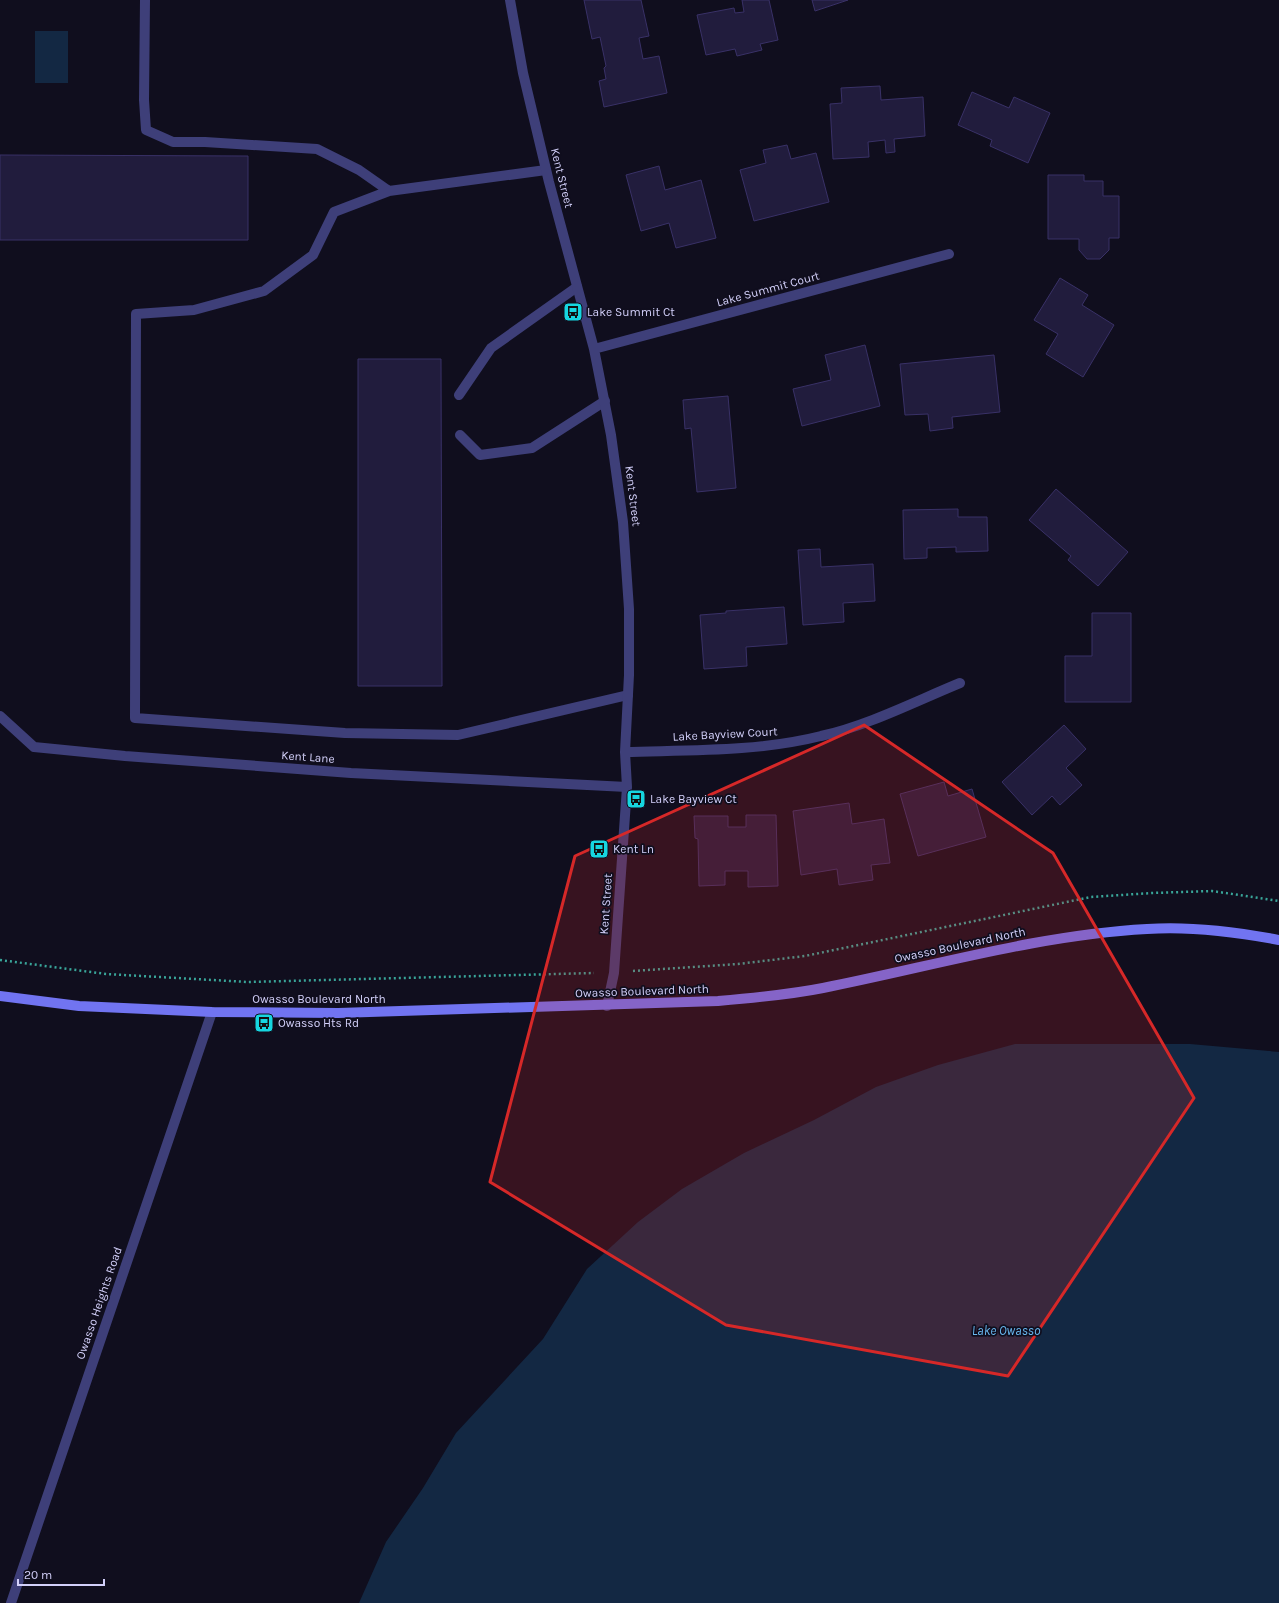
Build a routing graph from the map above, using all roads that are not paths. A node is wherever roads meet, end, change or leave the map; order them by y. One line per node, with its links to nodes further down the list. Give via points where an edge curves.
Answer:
1 (145, 0): 4 (street, via 146,130 173,142 317,149 360,170)
2 (510, 0): 3 (street, Kent Street, via 523,73)
3 (546, 170): 4 (street); 6 (street, Kent Street)
4 (390, 191): 12 (street, via 334,212 313,256 264,291 194,310 136,314 135,718 345,733 458,735)
5 (949, 254): 7 (street, Lake Summit Court)
6 (577, 287): 7 (street, Kent Street); 8 (street, via 491,348)
7 (594, 349): 9 (street, Kent Street)
8 (459, 395)
9 (605, 402): 10 (street, via 532,448 480,455); 12 (street, Kent Street, via 612,435 623,522 629,610)
10 (460, 435)
11 (960, 683): 14 (street, Lake Bayview Court, via 868,721 823,736 776,745 742,748)
12 (628, 695): 14 (street, Kent Street)
13 (0, 716): 15 (street, Kent Lane, via 34,747 351,773)
14 (625, 752): 15 (street, Kent Street)
15 (627, 787): 18 (street, Kent Street, via 614,973)
16 (1279, 940): 18 (street, Owasso Boulevard North, via 1206,930 1148,928 1094,933 1046,940 770,997)
17 (0, 996): 19 (street, Owasso Boulevard North, via 79,1006)
18 (607, 1006): 19 (street, Owasso Boulevard North, via 338,1013)
19 (212, 1012): 20 (street, Owasso Heights Road)
20 (11, 1603)

